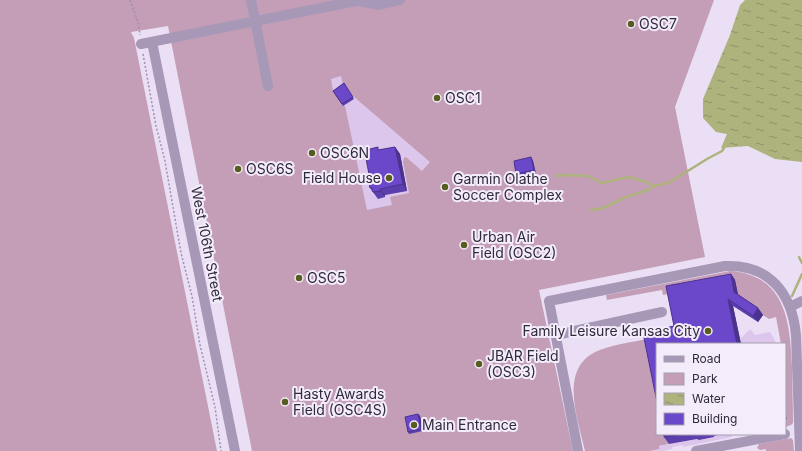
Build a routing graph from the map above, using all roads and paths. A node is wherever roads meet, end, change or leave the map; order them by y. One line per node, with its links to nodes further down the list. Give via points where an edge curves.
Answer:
1 (130, 0): 7 (path, via 139,27)
2 (251, 0): 5 (street)
3 (360, 0): 4 (street, via 379,5); 5 (street)
4 (400, 0)
5 (256, 22): 6 (street); 8 (street)
6 (152, 42): 7 (street); 18 (street, West 106th Street)
7 (141, 44): 17 (path, via 181,253 215,407)
8 (268, 86)
9 (802, 301): 10 (street)
10 (790, 307): 12 (street, via 781,289 763,274 744,266 725,266 549,301); 13 (street, via 796,335)
11 (662, 312): 12 (street)
12 (556, 335): 19 (street)
13 (801, 431): 14 (street); 22 (street)
14 (786, 434)
15 (779, 435): 16 (street)
16 (750, 440): 20 (street); 21 (street)
17 (221, 451)
18 (235, 451)
19 (578, 451)
20 (696, 451)
21 (752, 451)
22 (800, 451)

